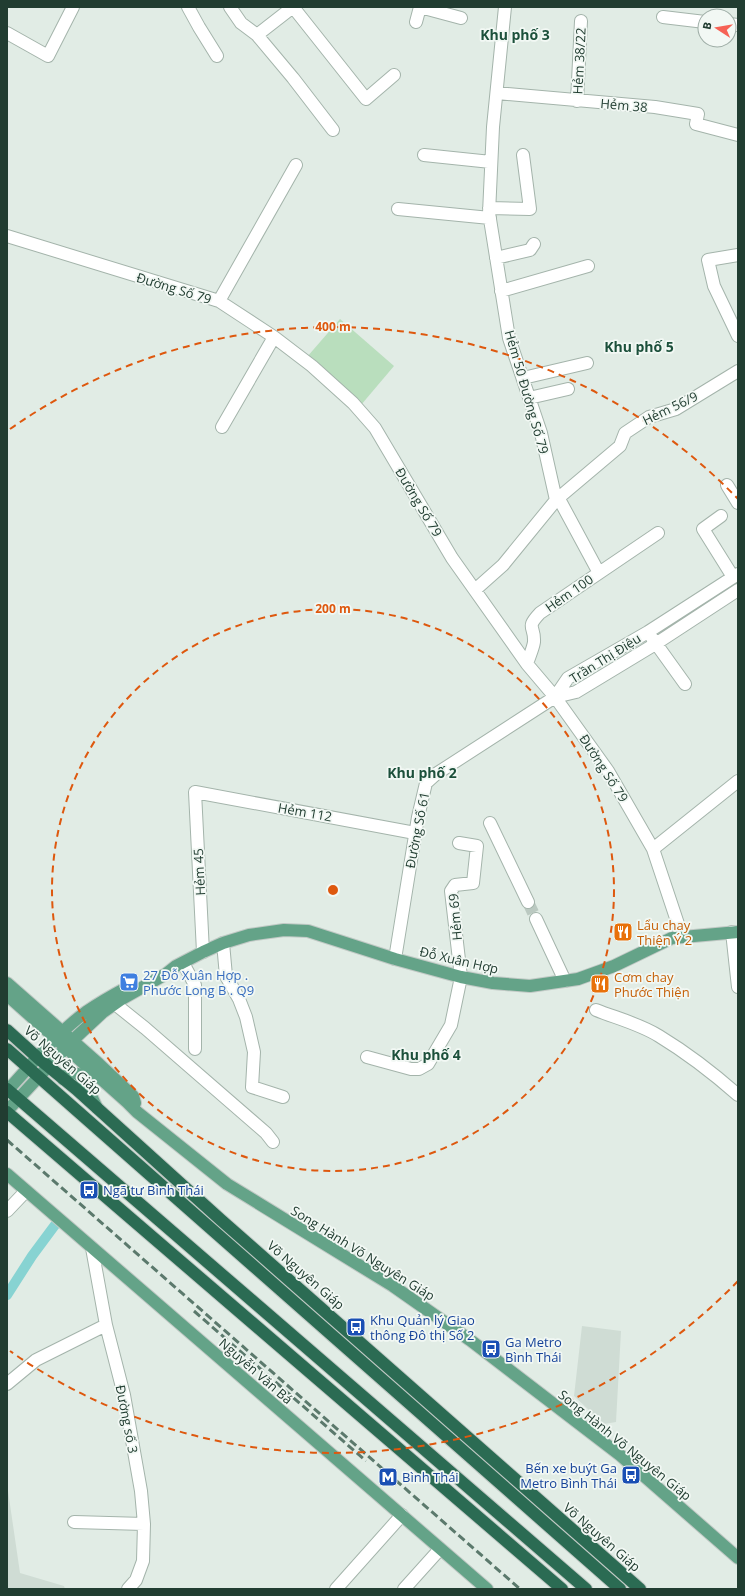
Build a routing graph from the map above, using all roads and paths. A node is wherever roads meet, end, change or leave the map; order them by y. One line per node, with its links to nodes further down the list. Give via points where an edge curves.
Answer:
1 (73, 7): 12 (street, via 48,56)
2 (188, 7): 14 (street)
3 (230, 7): 13 (street, via 241,22)
4 (293, 7): 13 (street); 15 (street, via 366,99)
5 (420, 7): 8 (street); 11 (street)
6 (505, 7): 16 (street, Hẻm 50 Đường Số 79)
7 (663, 17): 10 (street)
8 (461, 18)
9 (581, 21): 17 (street, Hẻm 38/22)
10 (697, 21)
11 (416, 22)
12 (7, 33)
13 (257, 35): 18 (street)
14 (217, 56)
15 (394, 76)
16 (497, 93): 17 (street, Hẻm 38); 22 (street, Hẻm 50 Đường Số 79)
17 (577, 101): 19 (street, Hẻm 38, via 654,107 698,114 696,124)
18 (333, 130)
19 (738, 135)
20 (424, 155): 22 (street)
21 (523, 155): 25 (street, via 530,209)
22 (491, 162): 25 (street, Hẻm 50 Đường Số 79)
23 (296, 165): 32 (street)
24 (398, 209): 25 (street)
25 (489, 213): 29 (street, Hẻm 50 Đường Số 79)
26 (7, 236): 32 (street, Đường Số 79)
27 (534, 244): 29 (street, via 530,250)
28 (738, 255): 33 (street, via 708,260 714,286)
29 (496, 258): 31 (street, Hẻm 50 Đường Số 79)
30 (588, 266): 31 (street)
31 (501, 291): 38 (street, Hẻm 50 Đường Số 79, via 509,338)
32 (219, 302): 35 (street, Đường Số 79)
33 (734, 320): 34 (street)
34 (738, 336)
35 (274, 337): 41 (street); 49 (street, Đường Số 79, via 312,366 375,428 452,558)
36 (587, 363): 38 (street)
37 (738, 371): 43 (street, Hẻm 56/9, via 676,409 649,416 625,433 620,446)
38 (523, 378): 40 (street, Hẻm 50 Đường Số 79)
39 (568, 389): 40 (street)
40 (530, 398): 43 (street, Hẻm 50 Đường Số 79)
41 (222, 427)
42 (727, 485): 44 (street)
43 (557, 499): 47 (street, Hẻm 50 Đường Số 79); 49 (street, via 502,565)
44 (738, 503)
45 (721, 516): 48 (street, via 703,529)
46 (658, 533): 47 (street, Hẻm 100)
47 (599, 573): 53 (street, Hẻm 100, via 540,613 531,622 534,642)
48 (736, 575): 51 (street, Trần Thị Điệu)
49 (476, 589): 53 (street, Đường Số 79)
50 (738, 590): 52 (street, Trần Thị Điệu)
51 (648, 632): 52 (street); 55 (street, Trần Thị Điệu, via 568,678)
52 (657, 643): 54 (street); 55 (street, Trần Thị Điệu, via 576,692)
53 (527, 664): 55 (street, Đường Số 79)
54 (685, 684)
55 (555, 697): 59 (street, Đường Số 61, via 426,783); 61 (street, Đường Số 79, via 608,771)
56 (738, 781): 61 (street)
57 (195, 792): 59 (street, Hẻm 112); 67 (street, Hẻm 45)
58 (490, 823): 62 (street)
59 (415, 833): 68 (street, Đường Số 61)
60 (459, 843): 70 (street, Hẻm 69, via 477,846 473,883 455,885 451,891)
61 (653, 849): 65 (street, Đường Số 79)
62 (528, 902)
63 (536, 919): 71 (street)
64 (735, 932): 65 (main road, Đỗ Xuân Hợp); 73 (street)
65 (682, 936): 71 (main road, Đỗ Xuân Hợp, via 672,938 614,966)
66 (223, 943): 67 (main road, Đỗ Xuân Hợp); 68 (main road, Đỗ Xuân Hợp, via 249,935 277,931 308,931); 90 (street, via 226,976 246,1017 254,1052 252,1086)
67 (203, 952): 69 (main road, Đỗ Xuân Hợp)
68 (395, 959): 70 (main road, Đỗ Xuân Hợp)
69 (179, 965): 75 (main road, Đỗ Xuân Hợp); 78 (main road, Đỗ Xuân Hợp, via 164,968 101,1002); 81 (street, via 195,985)
70 (461, 977): 71 (main road, Đỗ Xuân Hợp, via 530,986); 82 (street, via 451,1025 428,1064 419,1069 411,1069)
71 (565, 981)
72 (7, 983): 78 (main road, Song Hành Võ Nguyên Giáp)
73 (738, 987)
74 (7, 995): 78 (main road, Song Hành Võ Nguyên Giáp)
75 (115, 1004): 79 (main road, Đỗ Xuân Hợp, via 92,1021); 94 (street, via 266,1133)
76 (596, 1010): 89 (street, via 658,1035 714,1074)
77 (7, 1030): 83 (highway, Võ Nguyên Giáp)
78 (60, 1035): 79 (main road, Song Hành Võ Nguyên Giáp); 83 (main road, Đỗ Xuân Hợp)
79 (69, 1044): 84 (main road, Đỗ Xuân Hợp); 105 (main road, Song Hành Võ Nguyên Giáp, via 133,1096 137,1112 226,1184 393,1286 470,1340 620,1455)
80 (7, 1049): 85 (highway, Võ Nguyên Giáp)
81 (195, 1049)
82 (367, 1057)
83 (38, 1058): 84 (highway, Võ Nguyên Giáp); 85 (main road, Đỗ Xuân Hợp)
84 (48, 1067): 86 (main road, Đỗ Xuân Hợp); 87 (highway, Võ Nguyên Giáp)
85 (28, 1068): 86 (highway, Võ Nguyên Giáp); 88 (main road, Đỗ Xuân Hợp)
86 (39, 1077): 91 (main road, Đỗ Xuân Hợp); 92 (highway, Võ Nguyên Giáp)
87 (63, 1079): 92 (highway); 113 (highway, Võ Nguyên Giáp)
88 (7, 1090): 91 (highway)
89 (738, 1095)
90 (283, 1097)
91 (18, 1099): 93 (main road, Đỗ Xuân Hợp); 111 (highway)
92 (66, 1100): 112 (highway, Võ Nguyên Giáp)
93 (7, 1111): 110 (highway)
94 (273, 1142)
95 (7, 1174): 96 (main road, Nguyễn Văn Bá)
96 (26, 1191): 97 (street); 98 (main road, Nguyễn Văn Bá)
97 (7, 1211)
98 (92, 1248): 99 (street, Đường số 3); 101 (main road, Nguyễn Văn Bá)
99 (106, 1325): 100 (street, via 36,1360); 103 (street, Đường số 3, via 124,1395 141,1491)
100 (7, 1384)
101 (402, 1515): 104 (main road, Nguyễn Văn Bá); 107 (street)
102 (74, 1522): 103 (street)
103 (144, 1524): 106 (street, Đường số 3, via 142,1561)
104 (440, 1549): 108 (street); 109 (main road, Nguyễn Văn Bá)
105 (738, 1558)
106 (131, 1588)
107 (336, 1589)
108 (404, 1589)
109 (487, 1589)
110 (562, 1589)
111 (586, 1589)
112 (620, 1589)
113 (640, 1589)

